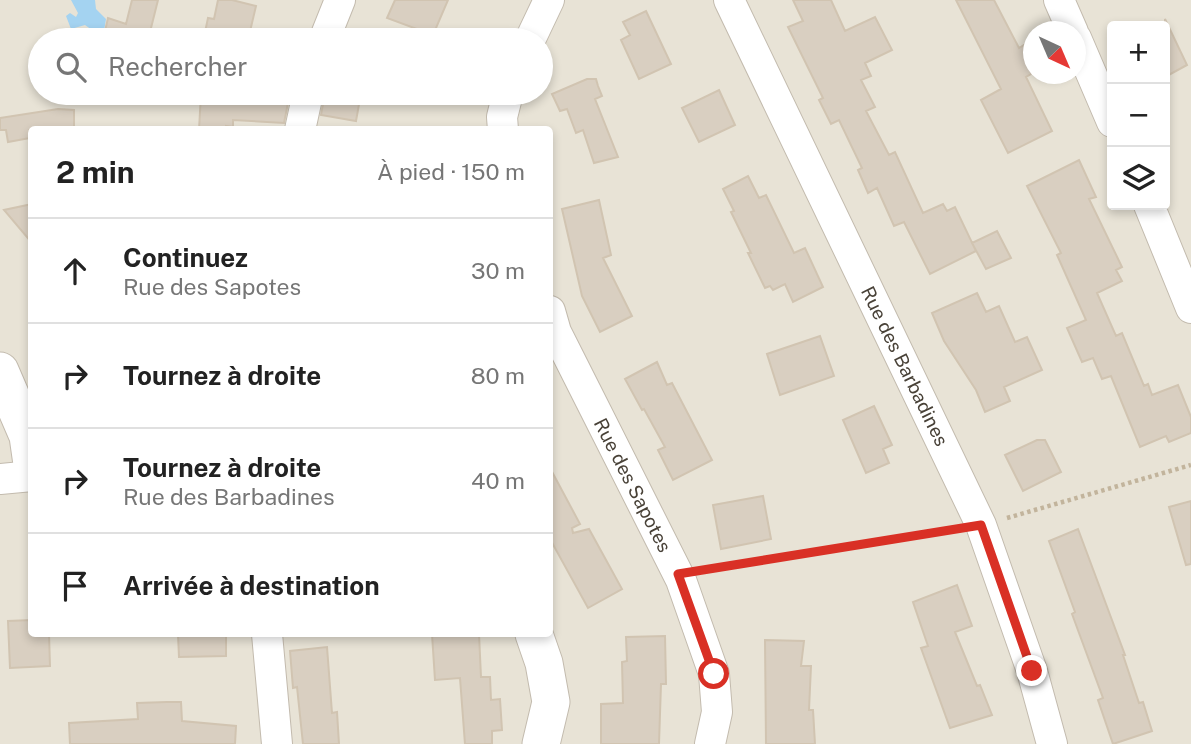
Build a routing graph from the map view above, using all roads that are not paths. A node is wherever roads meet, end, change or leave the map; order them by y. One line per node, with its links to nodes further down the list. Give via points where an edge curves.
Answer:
1 (549, 0): 7 (street)
2 (729, 0): 26 (street, Rue des Barbadines, via 981,525)
3 (1059, 0): 5 (street)
4 (336, 1): 6 (street)
5 (1068, 21)
6 (328, 28)
7 (536, 28)
8 (1086, 61): 11 (street)
9 (305, 105): 12 (street)
10 (505, 105): 13 (street)
11 (1107, 110)
12 (301, 126)
13 (503, 126)
14 (1151, 210): 15 (street)
15 (1191, 308)
16 (553, 323): 25 (street, Rue des Sapotes, via 678,574 714,674 717,712)
17 (0, 372): 18 (street)
18 (28, 436)
19 (28, 476): 20 (street)
20 (0, 480)
21 (267, 637): 23 (street)
22 (535, 637): 24 (street, via 551,702)
23 (277, 744)
24 (541, 744)
25 (710, 744)
26 (1052, 744)

